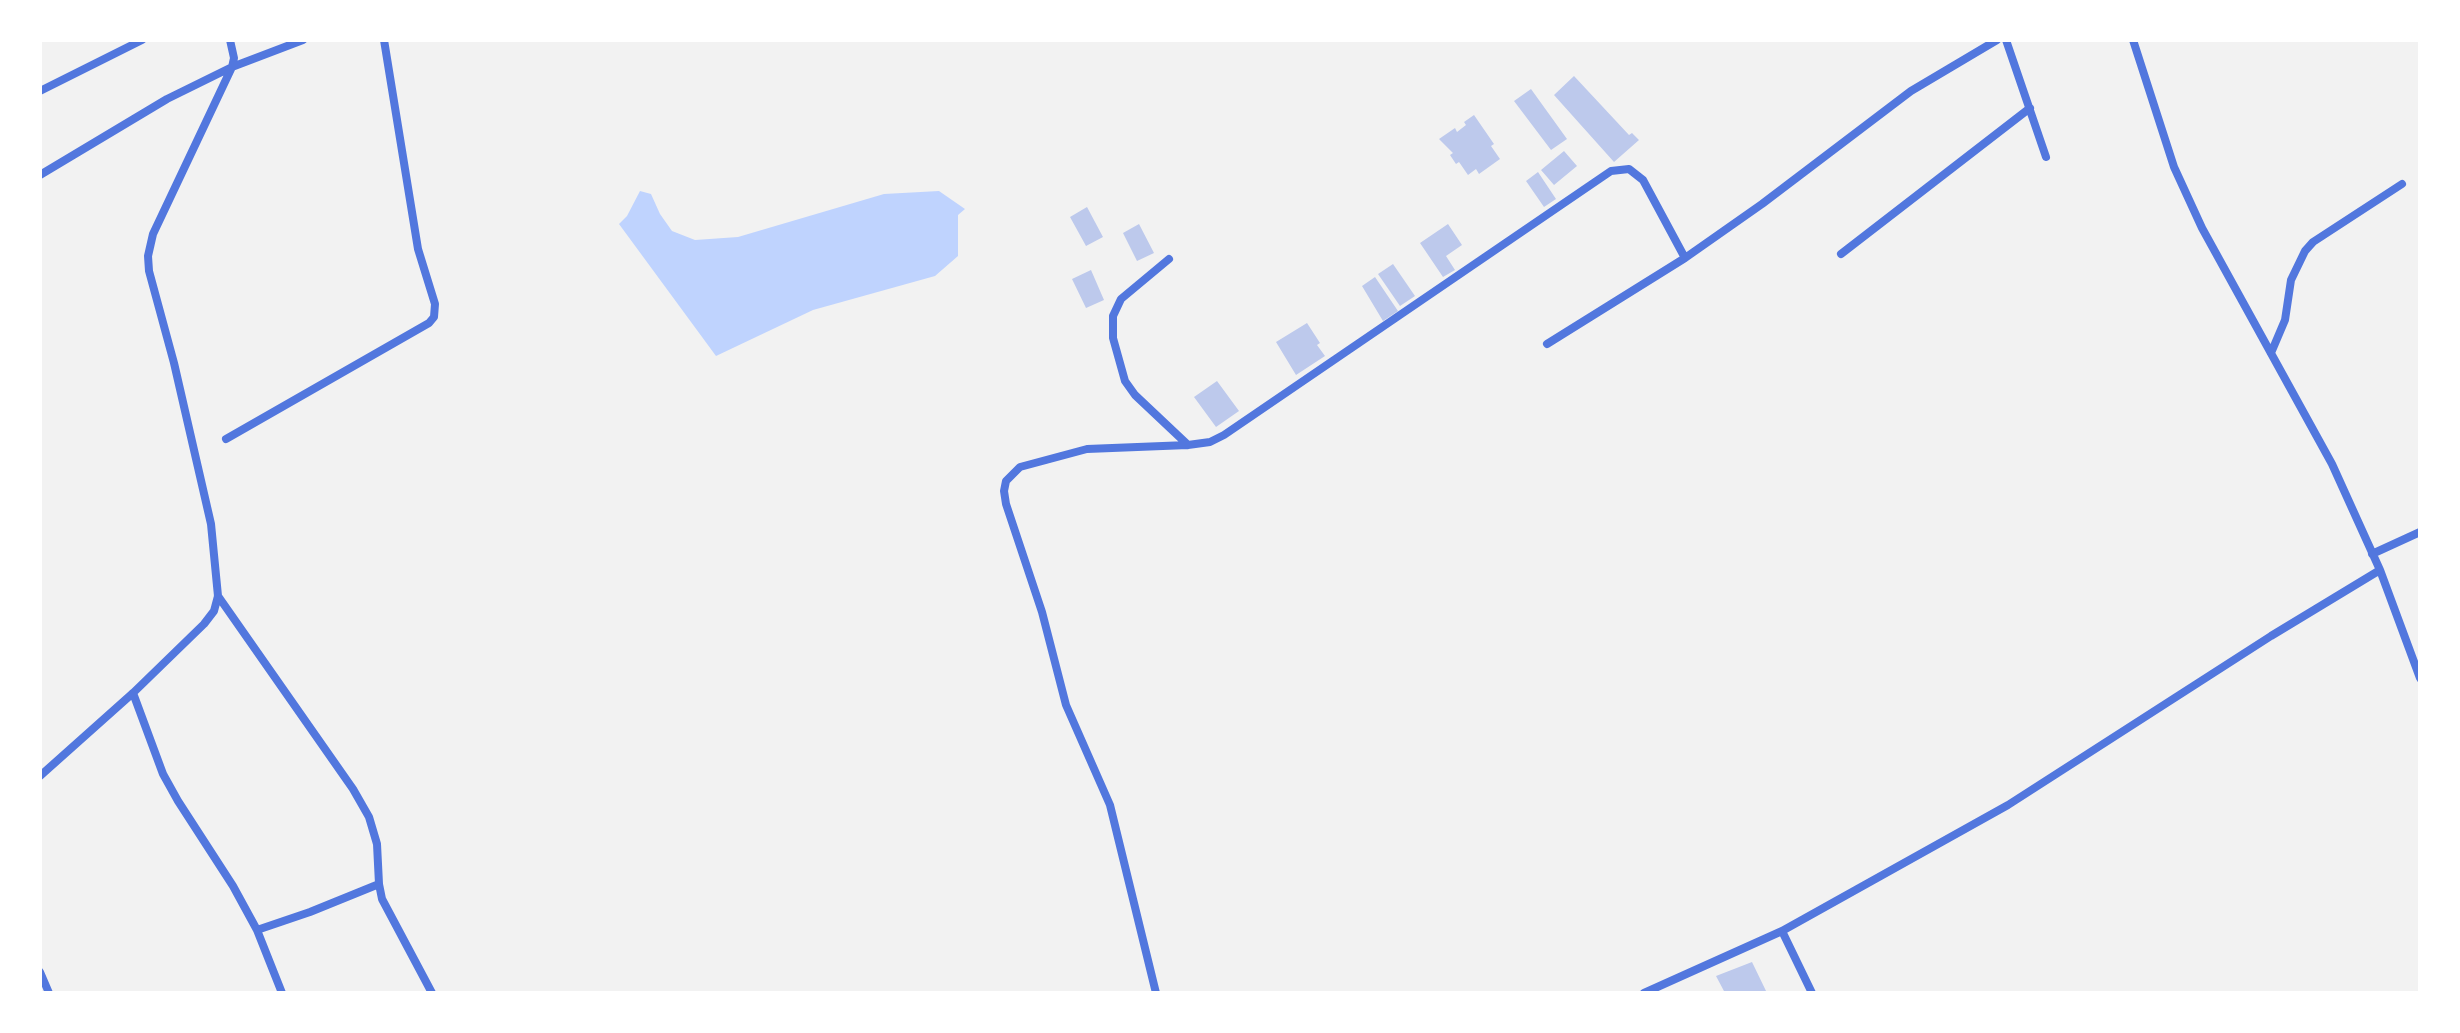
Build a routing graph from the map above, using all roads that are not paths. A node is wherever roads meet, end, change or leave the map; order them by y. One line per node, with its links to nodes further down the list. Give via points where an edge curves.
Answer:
1 (142, 40): 9 (street)
2 (230, 40): 8 (street)
3 (303, 40): 8 (street)
4 (384, 40): 19 (street, via 434,317)
5 (1997, 40): 15 (street, via 1911,91)
6 (2006, 40): 10 (street)
7 (2133, 40): 18 (street, via 2174,167)
8 (232, 67): 12 (street); 24 (street, via 153,234 148,256 211,524)
9 (40, 91)
10 (2030, 108): 11 (street); 14 (street)
11 (2046, 157)
12 (40, 175)
13 (2402, 184): 18 (street, via 2313,242 2298,260 2285,320)
14 (1841, 254)
15 (1685, 258): 17 (street); 20 (street, via 1643,180 1629,169 1611,171 1243,424 1210,442)
16 (1169, 259): 20 (street, via 1121,299 1113,316 1113,338 1125,381)
17 (1547, 344)
18 (2271, 353): 22 (street, via 2332,464)
19 (226, 439)
20 (1188, 445): 35 (street, via 1087,449 1020,467 1004,491 1066,705 1110,805)
21 (2420, 532): 22 (street)
22 (2372, 554): 23 (street)
23 (2380, 570): 25 (street); 30 (street, via 2008,805)
24 (218, 596): 26 (street, via 204,624); 28 (street, via 364,808 377,844)
25 (2420, 678)
26 (133, 693): 27 (street); 29 (street, via 163,774)
27 (40, 776)
28 (379, 884): 29 (street); 34 (street, via 392,920)
29 (257, 930): 33 (street)
30 (1782, 931): 36 (street); 37 (street)
31 (40, 972): 32 (street)
32 (49, 993)
33 (282, 993)
34 (432, 993)
35 (1156, 993)
36 (1644, 993)
37 (1812, 993)

